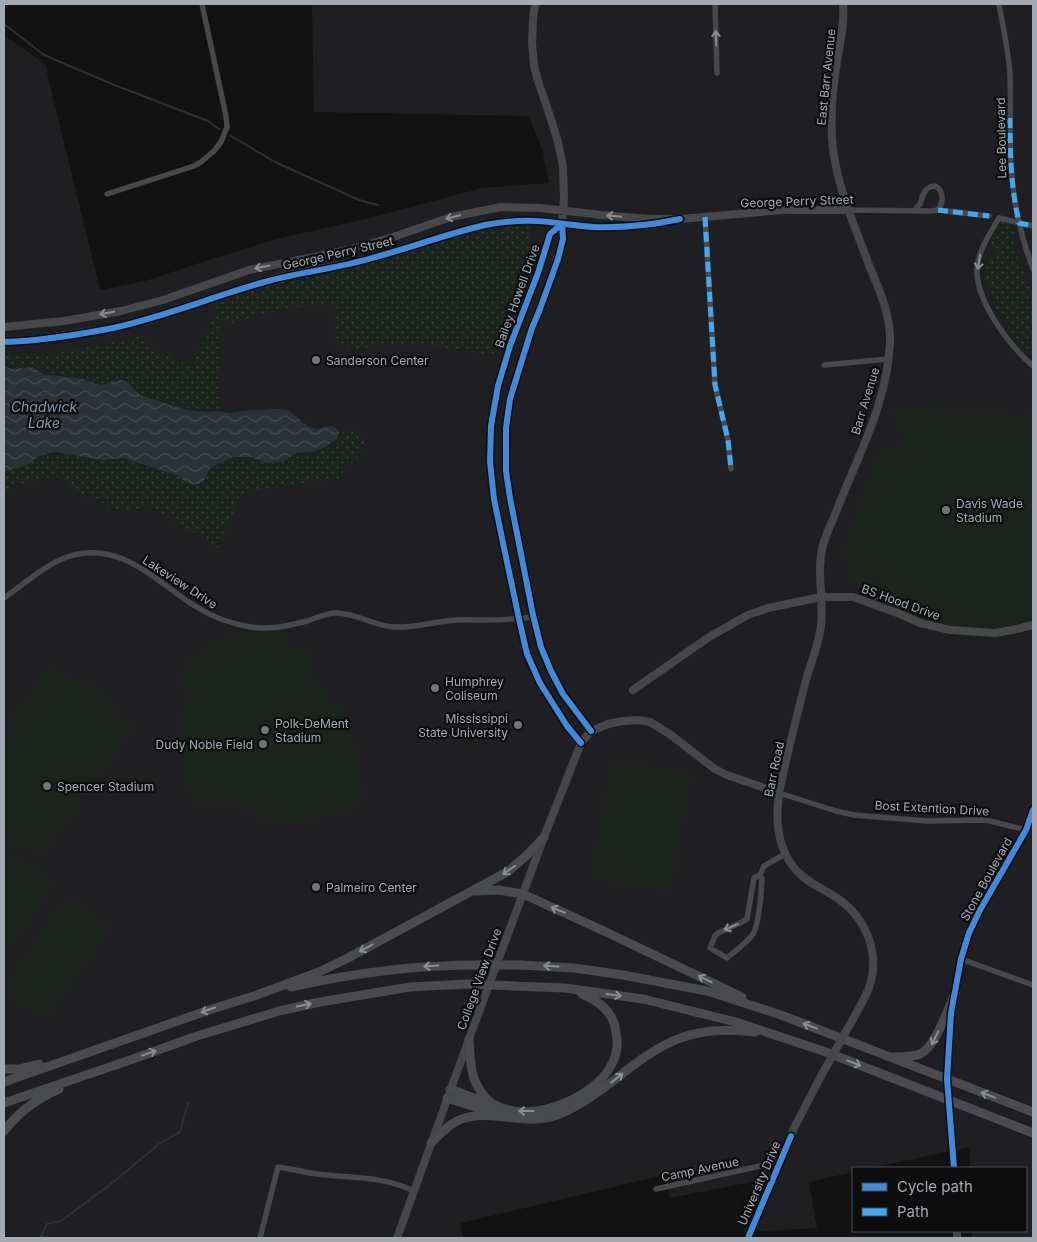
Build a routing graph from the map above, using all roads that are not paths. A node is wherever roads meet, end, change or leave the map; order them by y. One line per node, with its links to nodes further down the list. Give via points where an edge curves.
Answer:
1 (202, 4): 7 (street, via 226,116 227,127 220,142 208,158 194,166)
2 (535, 4): 8 (street, via 534,66 558,142 563,166)
3 (715, 4): 6 (street, one-way to 3)
4 (843, 4): 9 (street, East Barr Avenue, via 832,129 833,150)
5 (999, 4): 15 (street, Lee Boulevard, via 1009,61 1012,186)
6 (717, 73)
7 (108, 194)
8 (564, 210): 14 (street, George Perry Street, one-way to 8); 16 (street); 19 (street, George Perry Street, one-way to 19, via 501,207 451,217 348,250 248,270 142,306 64,322)
9 (849, 210): 10 (street, George Perry Street); 13 (street, George Perry Street, via 783,210); 21 (street, Barr Avenue, via 885,308 890,330)
10 (915, 210): 11 (street, George Perry Street); 11 (street, via 924,192 936,187 942,192)
11 (938, 210): 12 (street, George Perry Street)
12 (989, 216)
13 (705, 217): 14 (street, George Perry Street); 24 (street, via 716,385)
14 (680, 219): 16 (street, George Perry Street, via 622,228)
15 (1019, 222): 17 (street); 18 (street, Lee Boulevard); 23 (street, one-way to 23, via 999,218 981,250 977,267 980,289 987,306 1002,331)
16 (562, 224): 20 (street, George Perry Street, via 509,221 486,225 371,259 269,280 113,328); 27 (street, Bailey Howell Drive, via 563,239 558,259 510,399 506,428 506,471); 28 (street, Bailey Howell Drive, via 550,234 510,346 491,426 494,499)
17 (1033, 226)
18 (1033, 269)
19 (4, 327)
20 (4, 342)
21 (889, 359): 22 (street); 25 (street, Barr Avenue, via 877,408 824,543 819,567)
22 (824, 365)
23 (1033, 366)
24 (731, 469)
25 (821, 597): 29 (street, BS Hood Drive, via 853,597 920,623 950,630 995,633); 30 (street, via 768,608 741,619 709,636); 33 (street, Barr Road, via 819,636)
26 (4, 598): 28 (street, Lakeview Drive, via 54,563 78,554 100,552 132,562 218,618 252,627 287,626 334,613 401,627 446,620)
27 (533, 617): 28 (street, Lakeview Drive); 31 (street, Bailey Howell Drive, via 551,671 563,694)
28 (518, 619): 32 (street, Bailey Howell Drive, via 527,654 540,683)
29 (1033, 625)
30 (633, 690)
31 (591, 732): 32 (street, College View Drive); 33 (street, Bost Extention Drive, via 622,721 650,722 715,769)
32 (580, 743): 36 (street, College View Drive)
33 (779, 793): 35 (street, Bost Extention Drive, via 854,815 986,820); 37 (street, Barr Road, via 777,824)
34 (1032, 814): 35 (street, Stone Boulevard)
35 (1026, 830): 43 (street, Stone Boulevard, via 980,910)
36 (544, 837): 39 (main road, one-way to 39, via 507,872); 40 (street, College View Drive)
37 (785, 854): 38 (street, via 764,866); 55 (street, Barr Road, bridge, via 803,878 849,907 862,923 872,952 871,982)
38 (760, 875): 41 (street, via 754,878); 42 (street)
39 (470, 892): 40 (main road, via 499,890); 47 (main road, one-way to 47, via 346,959)
40 (523, 894): 48 (main road, one-way to 40); 49 (street, College View Drive)
41 (747, 919): 42 (street); 42 (street, one-way to 42, via 718,933 710,948 727,958 752,936)
42 (757, 921)
43 (961, 959): 44 (street); 46 (street, Stone Boulevard)
44 (1033, 985)
45 (565, 988): 50 (main road, one-way to 50, via 643,999 736,1022); 53 (main road, one-way to 45, bridge, via 258,1016 303,1005 410,988 467,984); 61 (main road, one-way to 61, via 596,1001 612,1019 617,1043 609,1069 589,1089 554,1107 520,1111)
46 (955, 993): 52 (main road, one-way to 52, via 927,1050 909,1057); 56 (street, Stone Boulevard)
47 (254, 996): 48 (main road, one-way to 47, bridge, via 667,982 574,968 520,965 432,966 370,972); 51 (main road, one-way to 51)
48 (781, 1015): 52 (main road, one-way to 48)
49 (469, 1039): 58 (street, College View Drive); 61 (main road, via 477,1086)
50 (794, 1042): 59 (main road, one-way to 59); 63 (main road, one-way to 50, via 548,1118 569,1110 658,1048 696,1032 738,1030)
51 (87, 1052): 54 (main road, via 19,1069); 57 (main road)
52 (888, 1057): 56 (main road)
53 (132, 1059): 60 (main road); 64 (main road, via 44,1096 25,1109)
54 (4, 1069)
55 (821, 1076): 67 (street, University Drive)
56 (947, 1079): 59 (street, Stone Boulevard); 62 (main road, one-way to 56)
57 (4, 1082)
58 (449, 1094): 61 (main road); 63 (main road); 66 (street, College View Drive)
59 (949, 1101): 65 (main road); 68 (street, Stone Boulevard)
60 (4, 1103)
61 (495, 1106)
62 (1033, 1112)
63 (506, 1117): 66 (main road, via 461,1119)
64 (4, 1131)
65 (1033, 1133)
66 (431, 1143): 70 (street, College View Drive)
67 (779, 1165): 69 (street, Camp Avenue, via 769,1164); 73 (street, University Drive)
68 (954, 1167)
69 (656, 1189)
70 (414, 1190): 71 (street, via 374,1179 278,1167); 72 (street, College View Drive)
71 (260, 1238)
72 (397, 1238)
73 (748, 1238)

